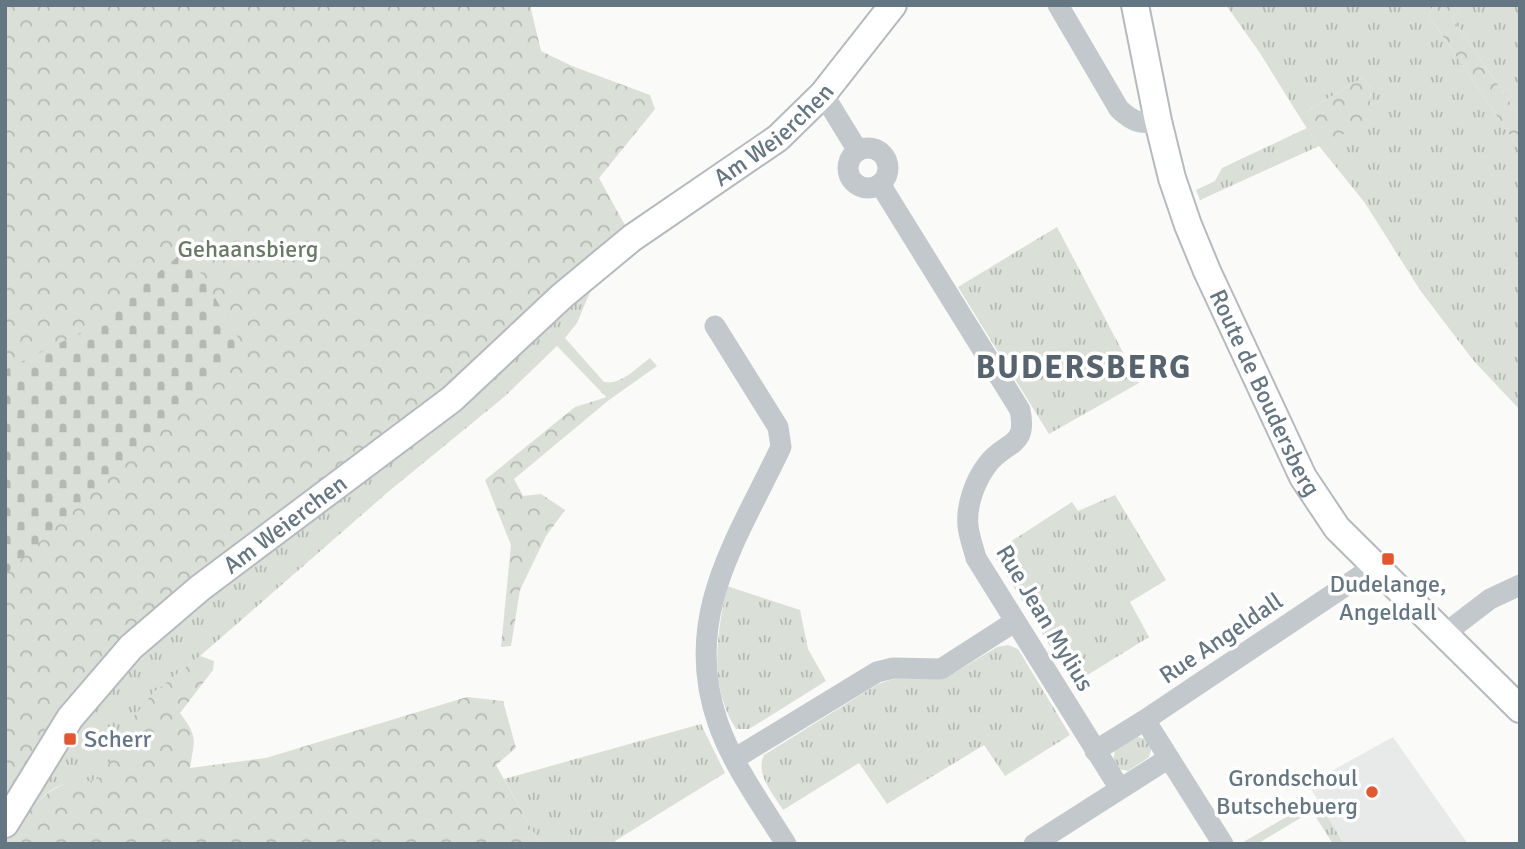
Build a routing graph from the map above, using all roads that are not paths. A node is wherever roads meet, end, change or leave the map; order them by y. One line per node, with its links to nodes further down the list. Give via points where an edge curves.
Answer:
1 (893, 5): 4 (main road, Am Weierchen)
2 (1058, 5): 5 (street, via 1119,109 1131,120 1144,124)
3 (1135, 5): 5 (main road, Route de Boudersberg)
4 (823, 94): 9 (street, Rue Jean Mylius, via 858,151 877,150 884,157 888,166 880,184 1020,410 1024,427 1017,440 988,463 972,493 967,524 976,558); 17 (main road, Am Weierchen, via 778,138 603,261 452,399 200,588 131,647 70,718)
5 (1158, 121): 7 (main road, Route de Boudersberg, via 1188,225 1303,477 1337,528)
6 (715, 326): 14 (street, via 778,426 781,447 716,584 705,632 708,688)
7 (1375, 566): 10 (main road, Route de Boudersberg); 12 (street, Rue Angeldall)
8 (1520, 585): 10 (street, via 1490,599)
9 (1014, 622): 13 (street, Rue Jean Mylius); 14 (street, via 941,669 877,672)
10 (1443, 635): 11 (main road, Route de Boudersberg)
11 (1520, 709)
12 (1145, 720): 13 (street, Rue Angeldall); 15 (street)
13 (1095, 751): 16 (street, Rue Jean Mylius)
14 (734, 758): 18 (street)
15 (1169, 758): 16 (street); 20 (street)
16 (1120, 789): 19 (street)
17 (5, 824)
18 (786, 844)
19 (1034, 844)
20 (1223, 844)

